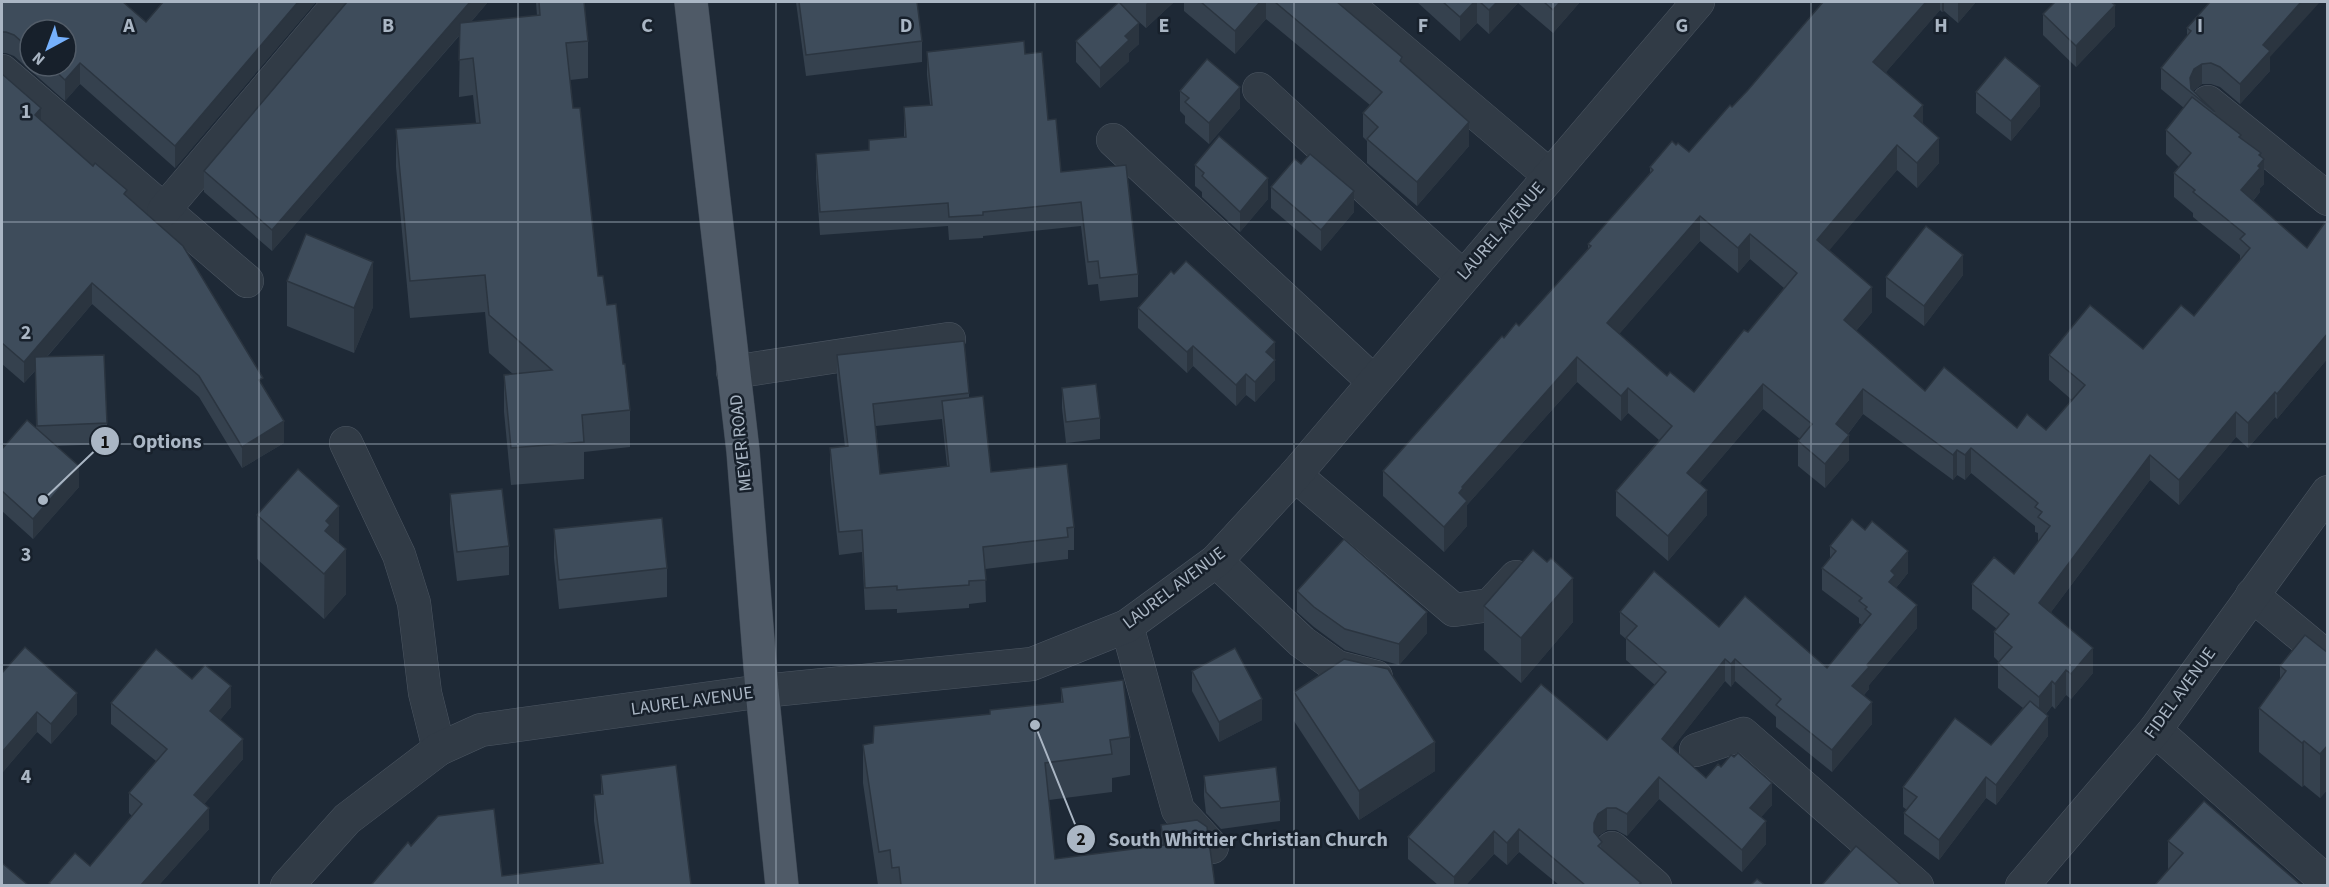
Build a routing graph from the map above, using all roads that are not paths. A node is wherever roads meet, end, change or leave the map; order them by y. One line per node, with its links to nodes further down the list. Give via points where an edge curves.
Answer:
1 (340, 2): 11 (street)
2 (691, 2): 15 (main road, MEYER ROAD)
3 (1345, 2): 9 (street)
4 (1687, 6): 9 (street, LAUREL AVENUE)
5 (2, 71): 11 (street)
6 (1259, 89): 12 (street)
7 (2208, 102): 10 (street)
8 (1113, 140): 16 (street)
9 (1549, 175): 12 (street, LAUREL AVENUE)
10 (2328, 199)
11 (164, 210): 13 (street)
12 (1462, 276): 16 (street, LAUREL AVENUE)
13 (247, 281)
14 (949, 339): 15 (street)
15 (733, 372): 26 (main road, MEYER ROAD)
16 (1373, 381): 18 (street, LAUREL AVENUE)
17 (346, 443): 28 (street, via 399,555 414,603 425,693)
18 (1295, 475): 20 (street, via 1454,610 1490,605); 21 (street, LAUREL AVENUE)
19 (2328, 492): 22 (street, FIDEL AVENUE)
20 (1536, 555)
21 (1216, 561): 23 (street, LAUREL AVENUE); 25 (street, via 1302,642 1336,667)
22 (2252, 595): 24 (street); 27 (street, FIDEL AVENUE)
23 (1127, 626): 26 (street, LAUREL AVENUE, via 1032,664); 30 (street, via 1178,810)
24 (2328, 658)
25 (1389, 680)
26 (762, 691): 28 (street, LAUREL AVENUE, via 481,730); 34 (main road, MEYER ROAD)
27 (2155, 730): 32 (street); 37 (street, FIDEL AVENUE)
28 (439, 749): 33 (street, LAUREL AVENUE, via 347,819)
29 (1696, 750): 36 (street, via 1743,734)
30 (1212, 847)
31 (1612, 848): 35 (street)
32 (2328, 883)
33 (287, 885)
34 (782, 885)
35 (1655, 885)
36 (1917, 885)
37 (2022, 885)

